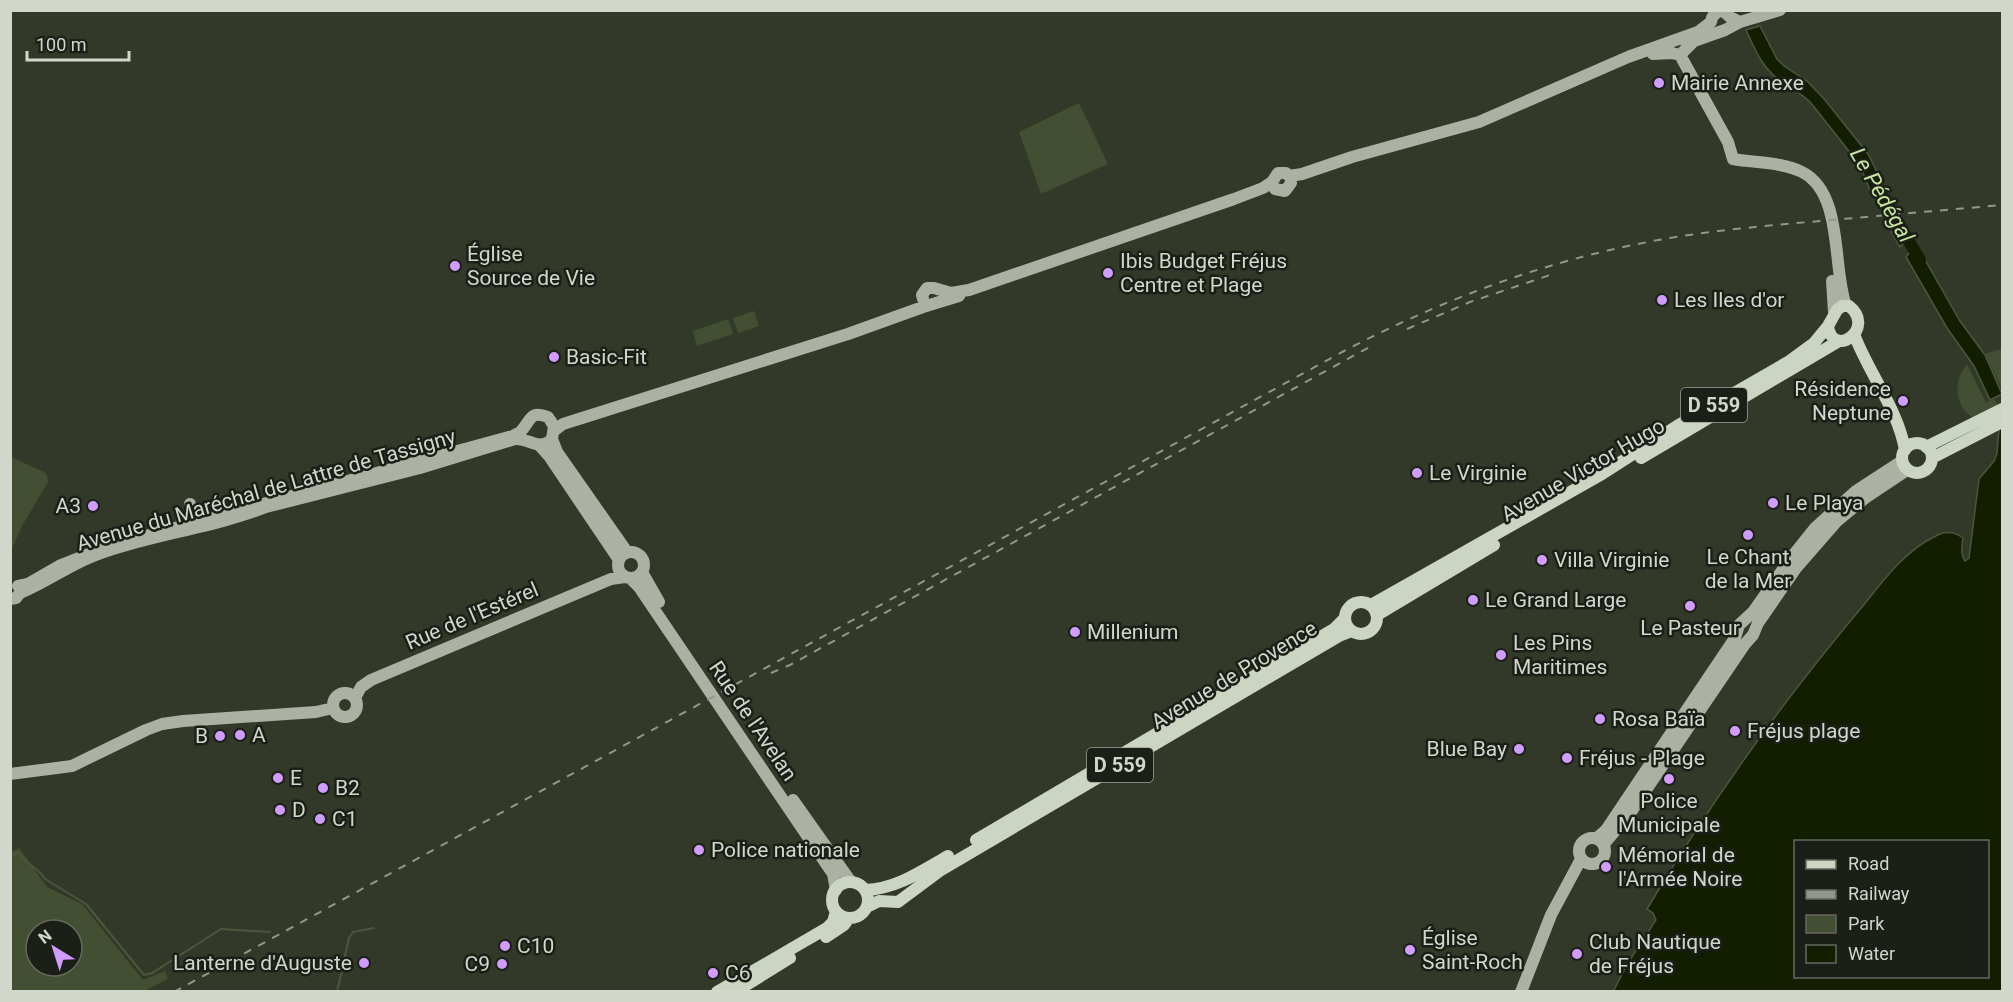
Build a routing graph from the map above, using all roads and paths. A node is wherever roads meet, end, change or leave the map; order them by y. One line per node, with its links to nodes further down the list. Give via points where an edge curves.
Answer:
1 (1780, 10): 2 (main road, via 1729,23)
2 (1678, 47): 3 (main road, via 1628,63 1472,129 1290,179 1285,191); 4 (main road, via 1728,142 1733,159 1802,172 1819,186)
3 (1273, 185): 5 (main road, Avenue du Maréchal de Lattre de Tassigny, via 968,295); 5 (main road, via 981,287 955,293 937,290 940,295)
4 (1830, 214): 6 (main road); 7 (main road, via 1827,229)
5 (929, 303): 11 (main road, Avenue du Maréchal de Lattre de Tassigny, via 848,334)
6 (1846, 306): 7 (main road); 9 (main road, via 1859,319)
7 (1834, 312): 8 (main road)
8 (1828, 326): 9 (main road, via 1832,335); 22 (main road, Avenue Victor Hugo / D 559, via 1814,343 1788,362)
9 (1847, 338): 12 (main road, via 1863,356); 22 (main road, Avenue Victor Hugo / D 559)
10 (1999, 417): 15 (main road)
11 (553, 430): 13 (main road, Avenue du Maréchal de Lattre de Tassigny, via 544,416 536,415 529,419); 14 (main road, Avenue du Maréchal de Lattre de Tassigny, via 547,444); 19 (main road, Rue de l'Avelan, via 557,452)
12 (1901, 430): 15 (main road); 16 (main road)
13 (525, 435): 14 (main road, via 533,445); 18 (main road, Avenue du Maréchal de Lattre de Tassigny); 21 (main road, Avenue du Maréchal de Lattre de Tassigny, via 420,468 118,547)
14 (540, 446): 19 (main road, Rue de l'Avelan)
15 (1925, 449): 16 (main road, via 1911,445); 16 (main road, via 1930,466 1922,472 1916,473)
16 (1905, 460): 24 (main road, via 1856,491 1815,528); 26 (main road, via 1823,535)
17 (190, 504): 18 (main road, via 194,515)
18 (191, 524): 21 (main road, Avenue du Maréchal de Lattre de Tassigny, via 89,553 46,572)
19 (624, 567): 20 (main road, via 637,576); 20 (main road, Rue de l'Avelan, via 635,553 644,564); 27 (main road, Rue de l'Estérel, via 611,579 371,680); 33 (main road, Rue de l'Avelan, via 833,874)
20 (642, 572): 32 (main road, Rue de l'Avelan)
21 (13, 593)
22 (1374, 610): 23 (main road, via 1361,602 1353,604); 25 (main road, via 1376,623 1371,630 1364,634)
23 (1345, 618): 25 (main road); 34 (main road, Avenue de Provence / D 559, via 1327,633 915,876 886,888)
24 (1741, 627): 26 (main road, via 1741,638); 30 (main road)
25 (1352, 631): 35 (main road, Avenue de Provence / D 559, via 951,864 898,902 879,901)
26 (1752, 634): 30 (main road, via 1631,812)
27 (355, 698): 28 (main road, via 340,693); 28 (main road, via 356,710 348,717 337,715)
28 (333, 708): 29 (main road, via 162,724 72,766)
29 (10, 774)
30 (1601, 841): 31 (main road, via 1587,838 1582,842); 31 (main road, via 1605,855 1598,863 1591,865)
31 (1581, 859): 40 (main road, via 1551,915)
32 (851, 882): 33 (main road); 34 (main road)
33 (836, 890): 36 (main road, via 832,898)
34 (865, 891): 35 (main road)
35 (867, 907): 37 (main road, via 860,915)
36 (836, 911): 37 (main road); 38 (main road, via 827,928)
37 (849, 918): 39 (main road, via 833,933)
38 (717, 992)
39 (735, 992)
40 (1521, 992)

